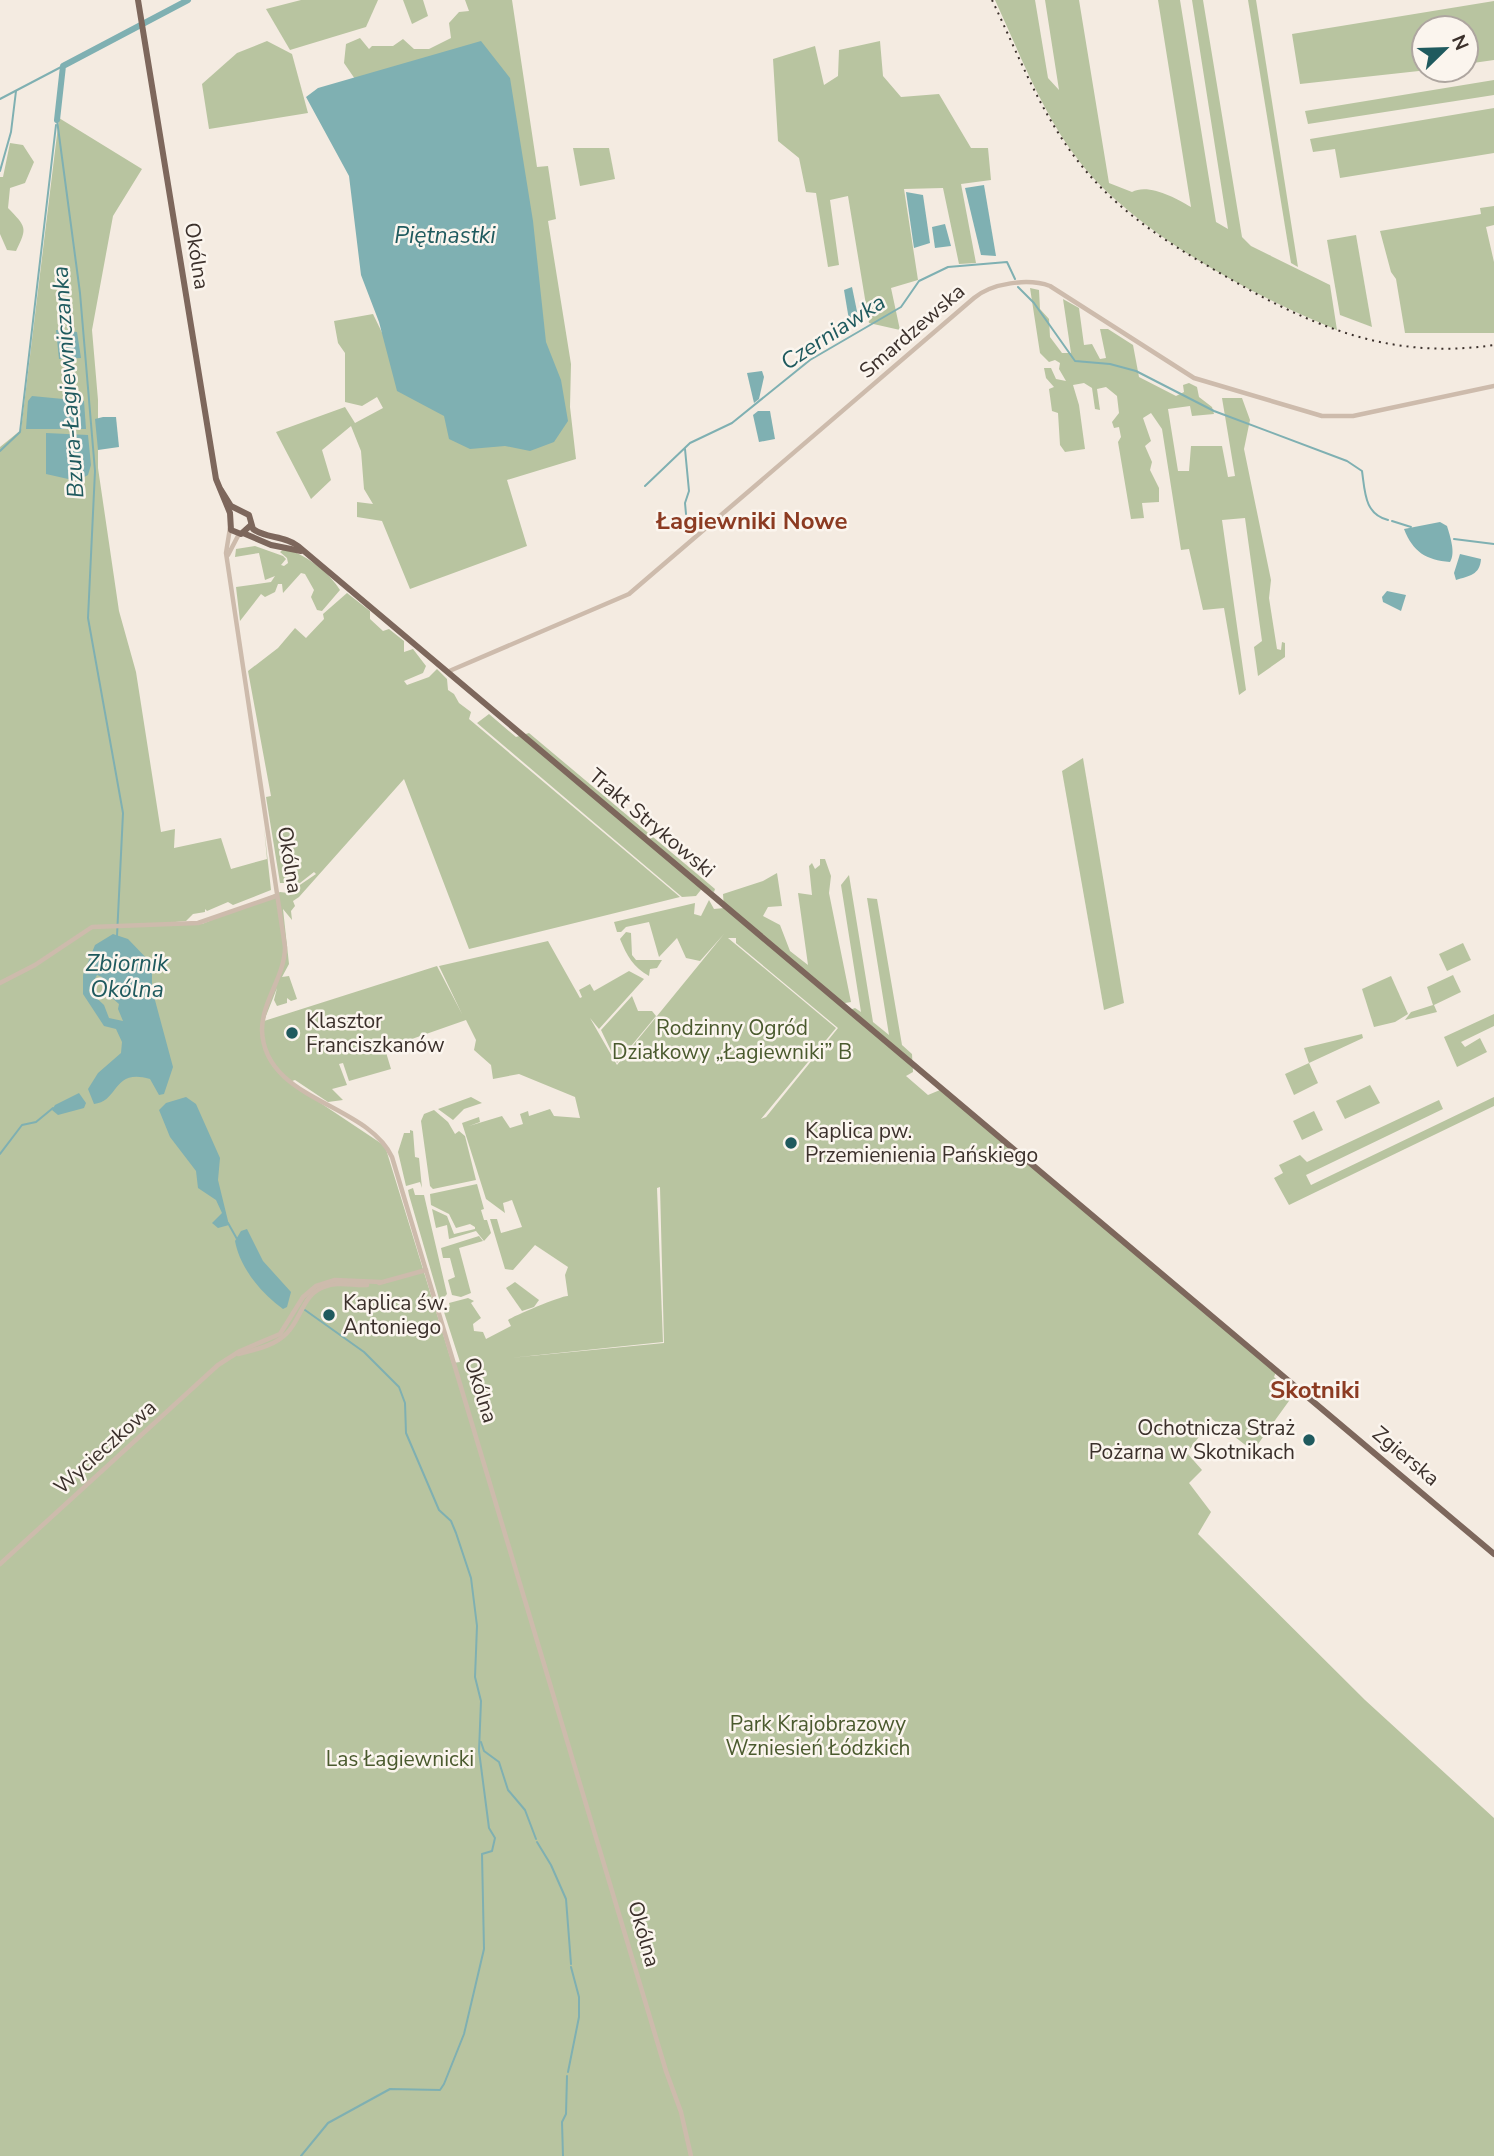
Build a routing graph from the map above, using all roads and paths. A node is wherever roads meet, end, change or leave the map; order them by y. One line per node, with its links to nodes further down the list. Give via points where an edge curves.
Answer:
1 (138, 0): 3 (main road, Okólna)
2 (1494, 386): 11 (street, Smardzewska, via 1353,416 1326,417 1194,378 1050,286 1030,282 990,289 629,594)
3 (221, 490): 4 (main road, Okólna); 5 (main road, Okólna)
4 (238, 511): 5 (main road); 6 (main road, via 248,514)
5 (230, 519): 7 (main road)
6 (251, 524): 8 (main road); 9 (main road, Trakt Strykowski, via 262,534 288,539)
7 (230, 528): 8 (main road); 10 (street, Okólna)
8 (241, 534): 9 (main road, Trakt Strykowski); 10 (street)
9 (305, 554): 11 (main road, Trakt Strykowski)
10 (227, 555): 12 (street, Okólna)
11 (446, 672): 15 (main road, Trakt Strykowski)
12 (276, 896): 13 (street, via 198,923 87,929); 14 (street, Okólna, via 285,955 263,1023 266,1046 291,1081 385,1145)
13 (0, 983)
14 (426, 1270): 17 (street, Wycieczkowa, via 365,1285 319,1289 282,1337 232,1356 211,1371); 18 (street, Okólna)
15 (1295, 1386): 16 (main road, Zgierska)
16 (1494, 1553)
17 (0, 1564)
18 (691, 2156)

